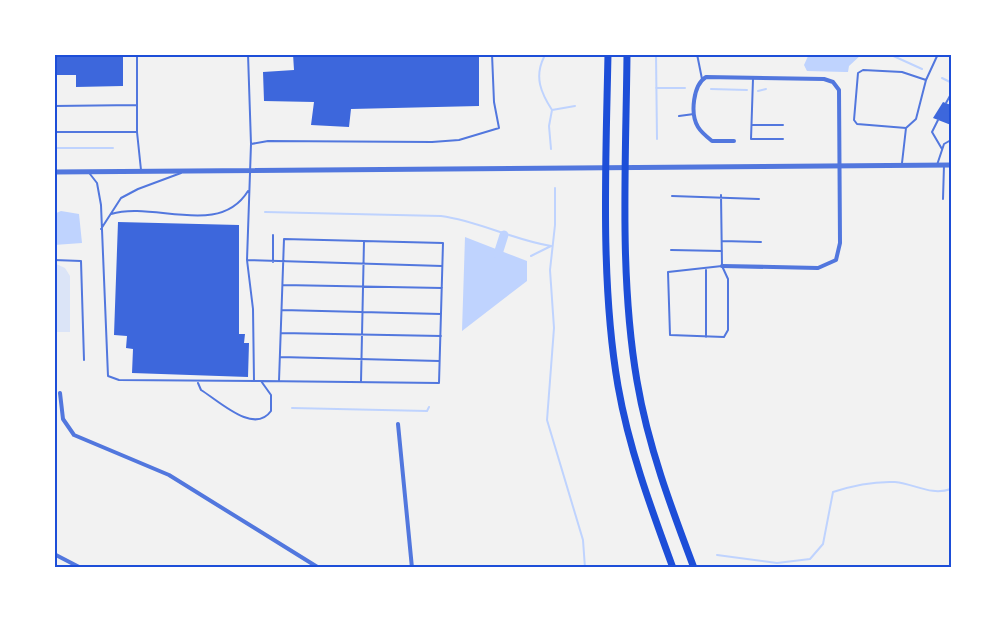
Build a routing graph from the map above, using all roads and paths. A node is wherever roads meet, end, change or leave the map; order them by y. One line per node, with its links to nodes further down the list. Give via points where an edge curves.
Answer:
1 (137, 54): 15 (lane)
2 (248, 54): 28 (lane)
3 (492, 54): 28 (lane, via 499,128 459,140)
4 (608, 54): 35 (highway)
5 (627, 54): 34 (highway)
6 (697, 54): 11 (lane)
7 (705, 54): 8 (lane)
8 (736, 54)
9 (938, 54): 12 (lane)
10 (753, 76): 11 (street); 20 (lane); 33 (street, via 824,79 836,85 841,104)
11 (702, 79): 17 (street, via 696,90)
12 (926, 80): 22 (lane, via 916,119); 22 (lane, via 902,72 858,73 854,120 857,124)
13 (951, 94): 14 (lane)
14 (946, 103)
15 (137, 105): 16 (lane); 24 (lane)
16 (54, 106)
17 (694, 114): 18 (lane); 27 (street, via 698,128 712,141)
18 (680, 116)
19 (938, 120): 29 (lane, via 932,132)
20 (752, 124): 21 (lane); 25 (lane, via 751,139)
21 (783, 125)
22 (906, 128): 32 (lane)
23 (54, 132): 24 (lane)
24 (137, 132): 38 (lane)
25 (783, 140)
26 (951, 140): 29 (lane)
27 (734, 141)
28 (251, 144): 40 (lane)
29 (942, 149): 30 (lane)
30 (941, 165): 31 (street); 32 (street); 45 (lane)
31 (951, 165)
32 (902, 166): 33 (street)
33 (839, 167): 34 (street); 61 (street, via 840,243 832,264 818,268)
34 (626, 168): 35 (street); 89 (highway, via 628,291 637,380 656,462)
35 (607, 169): 40 (street); 88 (highway, via 609,292 618,383 637,467)
36 (54, 172): 37 (street)
37 (89, 172): 38 (street); 48 (lane, via 100,196)
38 (141, 172): 39 (street)
39 (182, 172): 40 (street); 47 (lane, via 129,193)
40 (250, 172): 41 (lane)
41 (249, 190): 47 (lane, via 234,207 214,215 129,210); 56 (lane)
42 (721, 195): 46 (lane)
43 (672, 196): 46 (lane)
44 (759, 199): 46 (lane)
45 (943, 199)
46 (721, 200): 51 (lane)
47 (111, 214): 48 (lane)
48 (101, 229): 81 (lane, via 108,376 119,380)
49 (273, 235): 57 (lane)
50 (364, 241): 58 (lane, via 284,239); 59 (lane); 60 (lane, via 443,243)
51 (722, 241): 52 (lane); 54 (lane)
52 (760, 242)
53 (671, 250): 54 (lane)
54 (722, 251): 61 (lane)
55 (54, 260): 74 (lane, via 81,261)
56 (247, 260): 57 (lane); 77 (lane, via 253,309)
57 (273, 262): 58 (lane)
58 (283, 262): 59 (lane); 63 (lane)
59 (363, 264): 60 (lane); 64 (lane)
60 (442, 266): 65 (lane)
61 (722, 266): 62 (lane); 72 (lane, via 728,279 728,330 724,337)
62 (706, 270): 72 (lane); 72 (lane, via 671,270 667,276 670,335)
63 (282, 285): 64 (lane); 66 (lane)
64 (363, 287): 65 (lane); 67 (lane)
65 (442, 288): 68 (lane)
66 (282, 310): 67 (lane); 69 (lane)
67 (363, 312): 68 (lane); 70 (lane)
68 (441, 314): 71 (lane)
69 (281, 333): 70 (lane); 73 (lane)
70 (362, 335): 71 (lane); 75 (lane)
71 (441, 336): 76 (lane)
72 (706, 337)
73 (280, 357): 75 (lane); 79 (lane)
74 (84, 360)
75 (362, 360): 76 (lane); 80 (lane)
76 (440, 361): 80 (lane, via 439,383)
77 (254, 381): 78 (lane); 81 (lane)
78 (261, 381): 79 (lane); 81 (lane, via 272,394 273,405 267,416 257,421 201,390)
79 (279, 381): 80 (lane)
80 (361, 382)
81 (198, 383)
82 (60, 393): 86 (street, via 63,419 74,435 169,475)
83 (398, 424): 87 (street)
84 (54, 554): 85 (street)
85 (81, 568)
86 (319, 568)
87 (412, 568)
88 (674, 568)
89 (694, 568)

